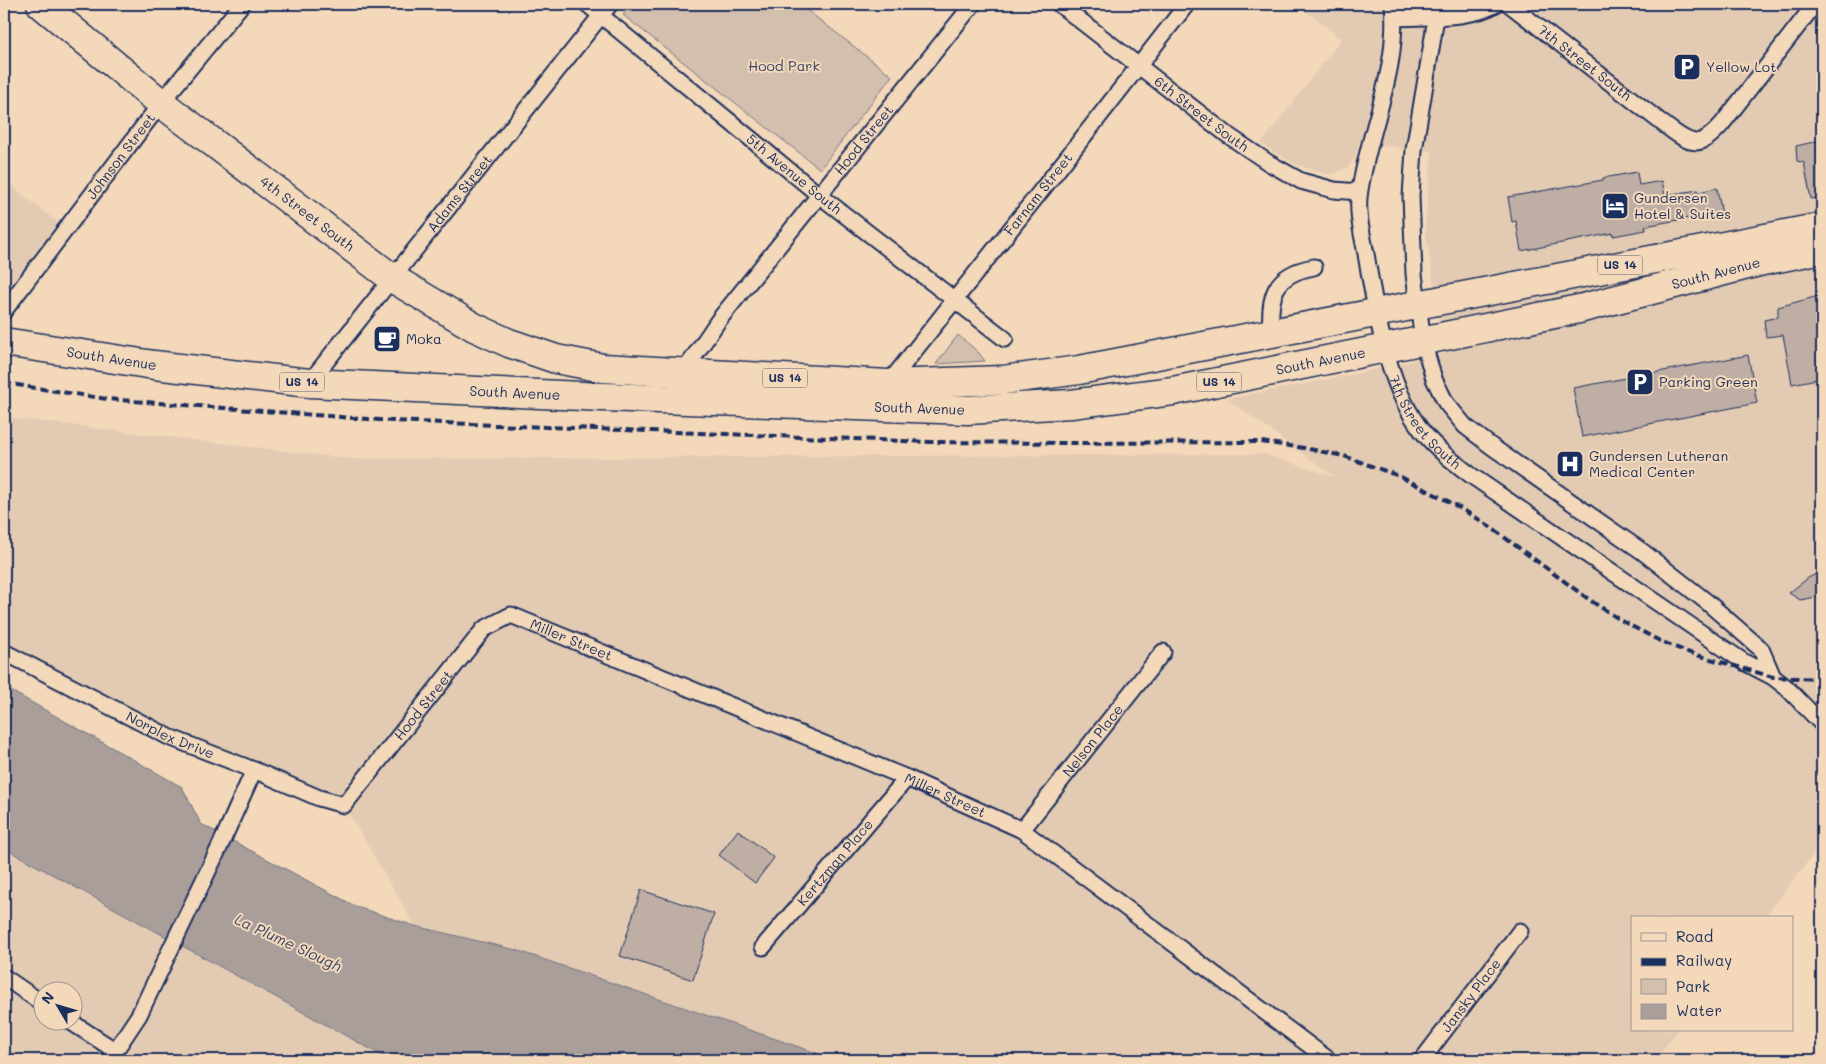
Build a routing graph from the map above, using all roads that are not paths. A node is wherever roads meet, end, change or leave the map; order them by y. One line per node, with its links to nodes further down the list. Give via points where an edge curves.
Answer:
1 (42, 4): 14 (highway, 4th Street South / US 14)
2 (242, 4): 14 (street, Johnson Street)
3 (587, 4): 10 (street, 5th Avenue South)
4 (972, 4): 16 (street, Hood Street)
5 (1059, 4): 13 (street, 6th Street South)
6 (1187, 4): 13 (street, Farnam Street)
7 (1496, 4): 11 (street, via 1462,15)
8 (1509, 4): 9 (street, 7th Street South, via 1685,139 1701,142 1713,134)
9 (1815, 4)
10 (606, 9): 16 (street, 5th Avenue South); 20 (street, Adams Street)
11 (1435, 10): 12 (street); 22 (street, 7th Street South, via 1410,196)
12 (1394, 11): 15 (street, 7th Street South, via 1394,43 1389,74)
13 (1140, 67): 15 (street, 6th Street South, via 1269,164 1301,180 1334,190); 21 (street, Farnam Street)
14 (161, 103): 20 (highway, 4th Street South / US 14); 23 (street, Johnson Street)
15 (1359, 192): 24 (street, 7th Street South, via 1360,226)
16 (819, 194): 21 (street, 5th Avenue South); 31 (street, Hood Street, via 718,321)
17 (1822, 226): 22 (highway, South Avenue / US 14)
18 (1822, 249): 27 (highway, South Avenue / US 14, via 1579,309)
19 (1314, 267): 25 (street, via 1297,270 1281,281 1274,292 1270,312)
20 (392, 278): 30 (highway, 4th Street South / US 14, via 474,327 509,343 556,359); 32 (street, Adams Street)
21 (953, 300): 26 (street, 5th Avenue South); 33 (street, Farnam Street)
22 (1418, 304): 24 (highway, South Avenue / US 14); 27 (street, 7th Street South)
23 (4, 311)
24 (1377, 312): 25 (highway, South Avenue / US 14); 29 (street, 7th Street South)
25 (1271, 333): 33 (highway, South Avenue / US 14, via 1068,372 1003,380)
26 (1005, 339)
27 (1423, 341): 29 (highway, South Avenue / US 14); 37 (street, 7th Street South, via 1434,379 1446,403 1465,426 1643,552 1707,602 1761,649)
28 (4, 342): 32 (highway, South Avenue / US 14, via 154,365)
29 (1386, 349): 32 (highway, South Avenue / US 14, via 1173,391 1071,404 968,410 604,398); 37 (street, 7th Street South, via 1398,389 1417,424 1441,452 1744,662)
30 (604, 368): 31 (highway, South Avenue / US 14)
31 (683, 373): 33 (highway, South Avenue / US 14)
32 (309, 383)
33 (888, 384)
34 (511, 615): 40 (street, Miller Street); 41 (street, Hood Street, via 484,629)
35 (4, 652): 39 (street, Norplex Drive, via 170,737)
36 (1163, 652): 42 (street, Nelson Place)
37 (1773, 677): 38 (street, 7th Street South)
38 (1822, 724)
39 (254, 770): 41 (street, Norplex Drive, via 319,798); 48 (street, via 139,1015)
40 (907, 778): 42 (street, Miller Street); 44 (street, Kertzman Place)
41 (344, 805)
42 (1022, 830): 49 (street, Miller Street)
43 (1520, 931): 50 (street, Jansky Place)
44 (763, 948)
45 (4, 977): 46 (street)
46 (32, 996)
47 (82, 1031): 48 (street)
48 (113, 1056)
49 (1329, 1060)
50 (1422, 1060)

